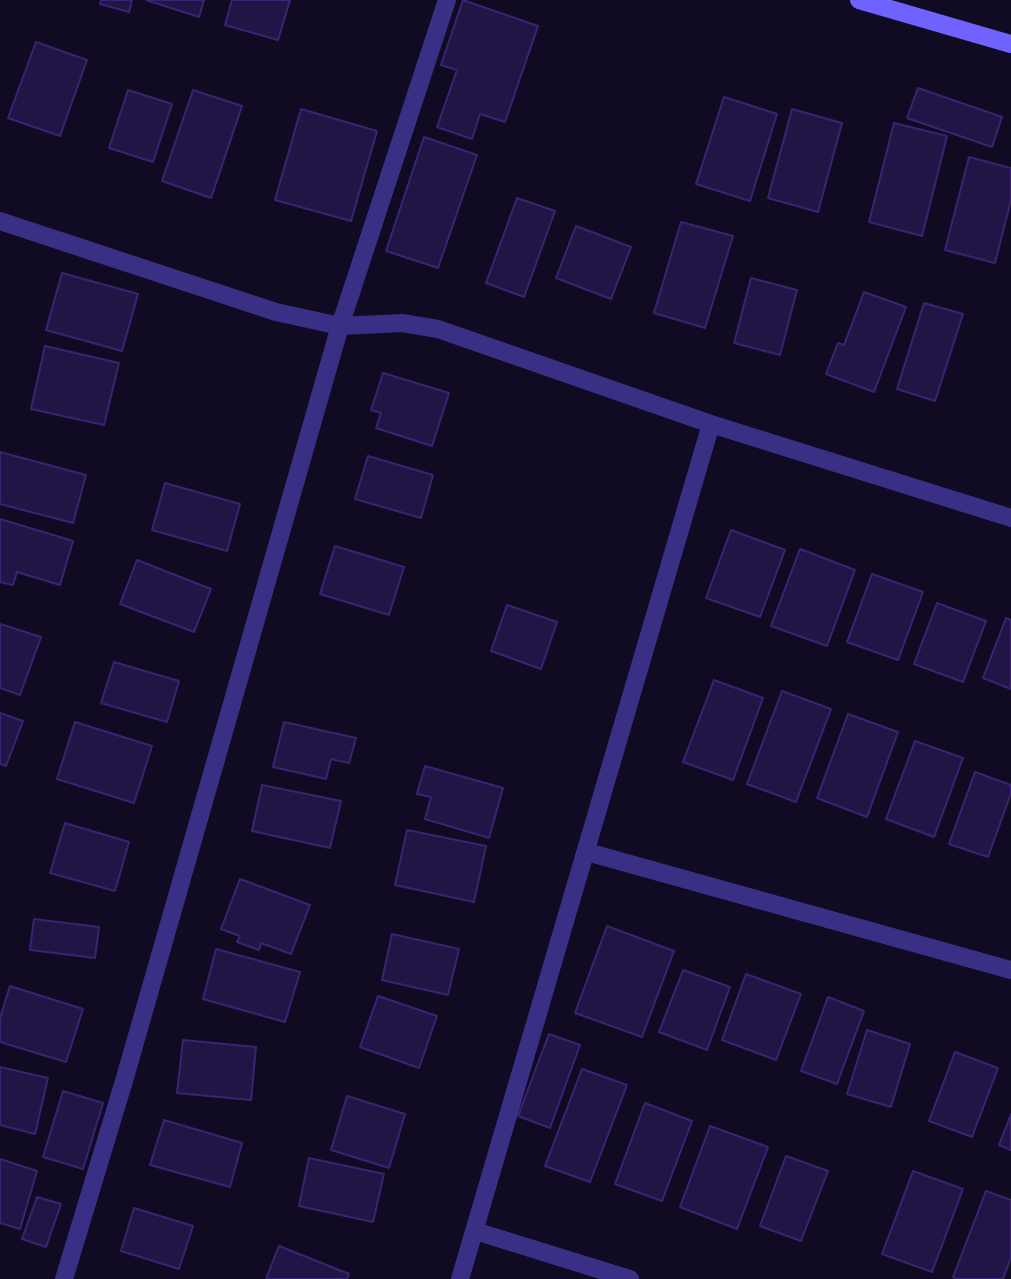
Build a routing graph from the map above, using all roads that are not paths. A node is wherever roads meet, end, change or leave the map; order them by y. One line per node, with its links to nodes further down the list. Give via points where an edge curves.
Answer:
1 (447, 0): 5 (street)
2 (859, 0): 3 (street)
3 (1011, 44)
4 (0, 221): 5 (street, via 213,293)
5 (340, 326): 6 (street, via 402,323 438,329); 11 (street)
6 (711, 424): 7 (street); 8 (street)
7 (1011, 518)
8 (587, 852): 9 (street); 10 (street)
9 (1011, 970)
10 (475, 1231): 12 (street); 13 (street)
11 (64, 1279)
12 (460, 1279)
13 (630, 1279)

